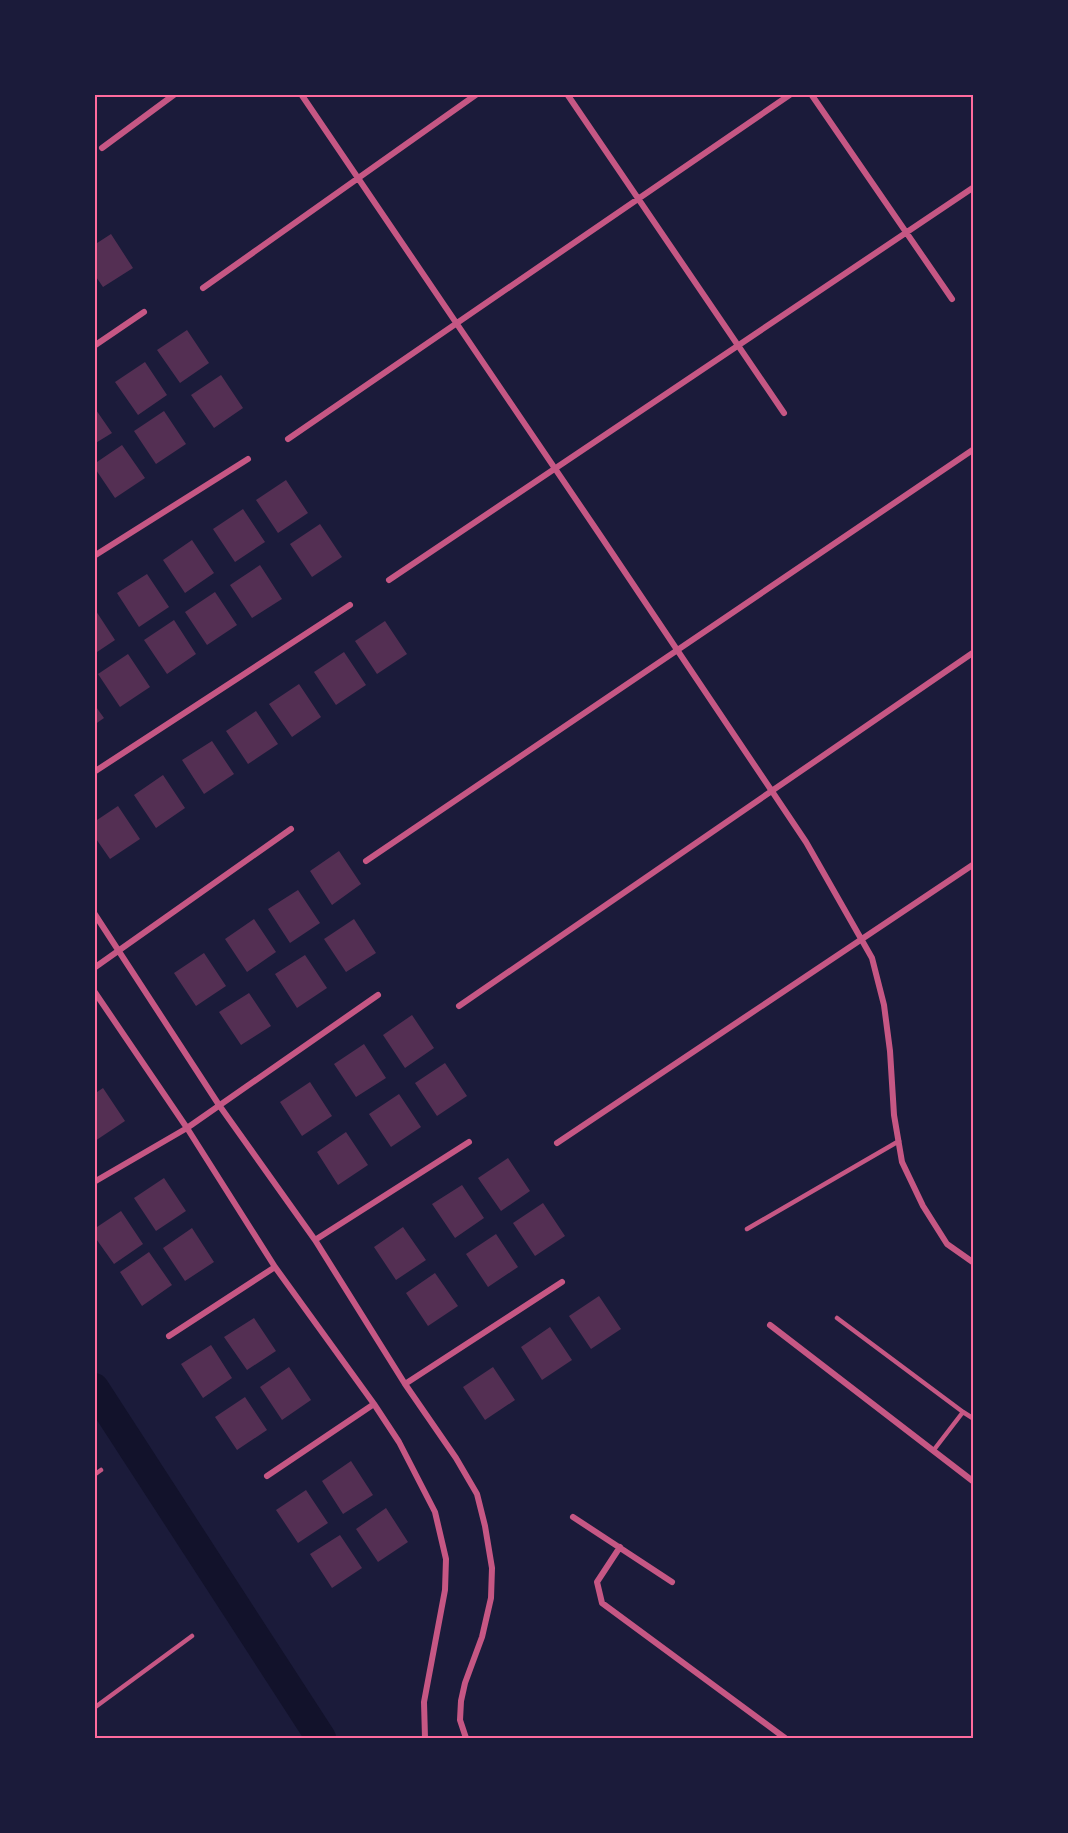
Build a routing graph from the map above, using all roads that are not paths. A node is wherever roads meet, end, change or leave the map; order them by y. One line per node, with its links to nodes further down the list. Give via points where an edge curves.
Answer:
1 (175, 94): 7 (street)
2 (301, 94): 8 (street)
3 (477, 94): 8 (street)
4 (567, 94): 10 (street)
5 (791, 94): 10 (street)
6 (811, 94): 11 (street)
7 (102, 148)
8 (358, 179): 12 (street); 15 (street)
9 (974, 186): 11 (street)
10 (638, 199): 15 (street); 16 (street)
11 (905, 232): 13 (street); 16 (street)
12 (203, 288)
13 (951, 299)
14 (144, 312): 17 (street)
15 (456, 323): 19 (street); 22 (street)
16 (738, 345): 18 (street); 22 (street)
17 (94, 346)
18 (784, 413)
19 (288, 439)
20 (974, 449): 26 (street)
21 (248, 459): 23 (street)
22 (555, 469): 24 (street); 26 (street)
23 (94, 556)
24 (389, 580)
25 (350, 605): 28 (street)
26 (678, 651): 29 (street); 31 (street)
27 (974, 652): 29 (street)
28 (94, 772)
29 (771, 790): 34 (street); 39 (street)
30 (291, 830): 35 (street)
31 (366, 861)
32 (974, 864): 34 (street)
33 (94, 913): 35 (street)
34 (862, 939): 42 (street, via 872,958 884,1005); 44 (street)
35 (119, 950): 36 (street); 40 (street)
36 (94, 968)
37 (94, 992): 41 (street)
38 (378, 995): 40 (street)
39 (459, 1006)
40 (219, 1105): 41 (street); 47 (street)
41 (187, 1128): 45 (street); 49 (street)
42 (898, 1141): 46 (lane); 48 (street, via 902,1162 923,1206 947,1244)
43 (469, 1142): 47 (street)
44 (557, 1143)
45 (94, 1182)
46 (747, 1229)
47 (315, 1240): 54 (street)
48 (974, 1263)
49 (275, 1267): 53 (street); 55 (street)
50 (562, 1281): 54 (street)
51 (837, 1318): 56 (lane)
52 (770, 1325): 58 (street)
53 (169, 1336)
54 (405, 1384): 69 (street, via 477,1494 485,1526 492,1568 491,1599 483,1637 461,1701 460,1720)
55 (374, 1404): 61 (street); 68 (street, via 399,1442 435,1512 446,1558 445,1590 424,1702)
56 (963, 1412): 57 (lane); 58 (lane)
57 (974, 1419)
58 (933, 1451): 62 (street)
59 (102, 1470): 60 (lane)
60 (94, 1475)
61 (267, 1476)
62 (974, 1482)
63 (573, 1517): 64 (street)
64 (620, 1547): 65 (street); 70 (street, via 597,1582 602,1603)
65 (672, 1582)
66 (192, 1636): 67 (lane)
67 (94, 1708)
68 (425, 1738)
69 (466, 1738)
70 (785, 1738)

